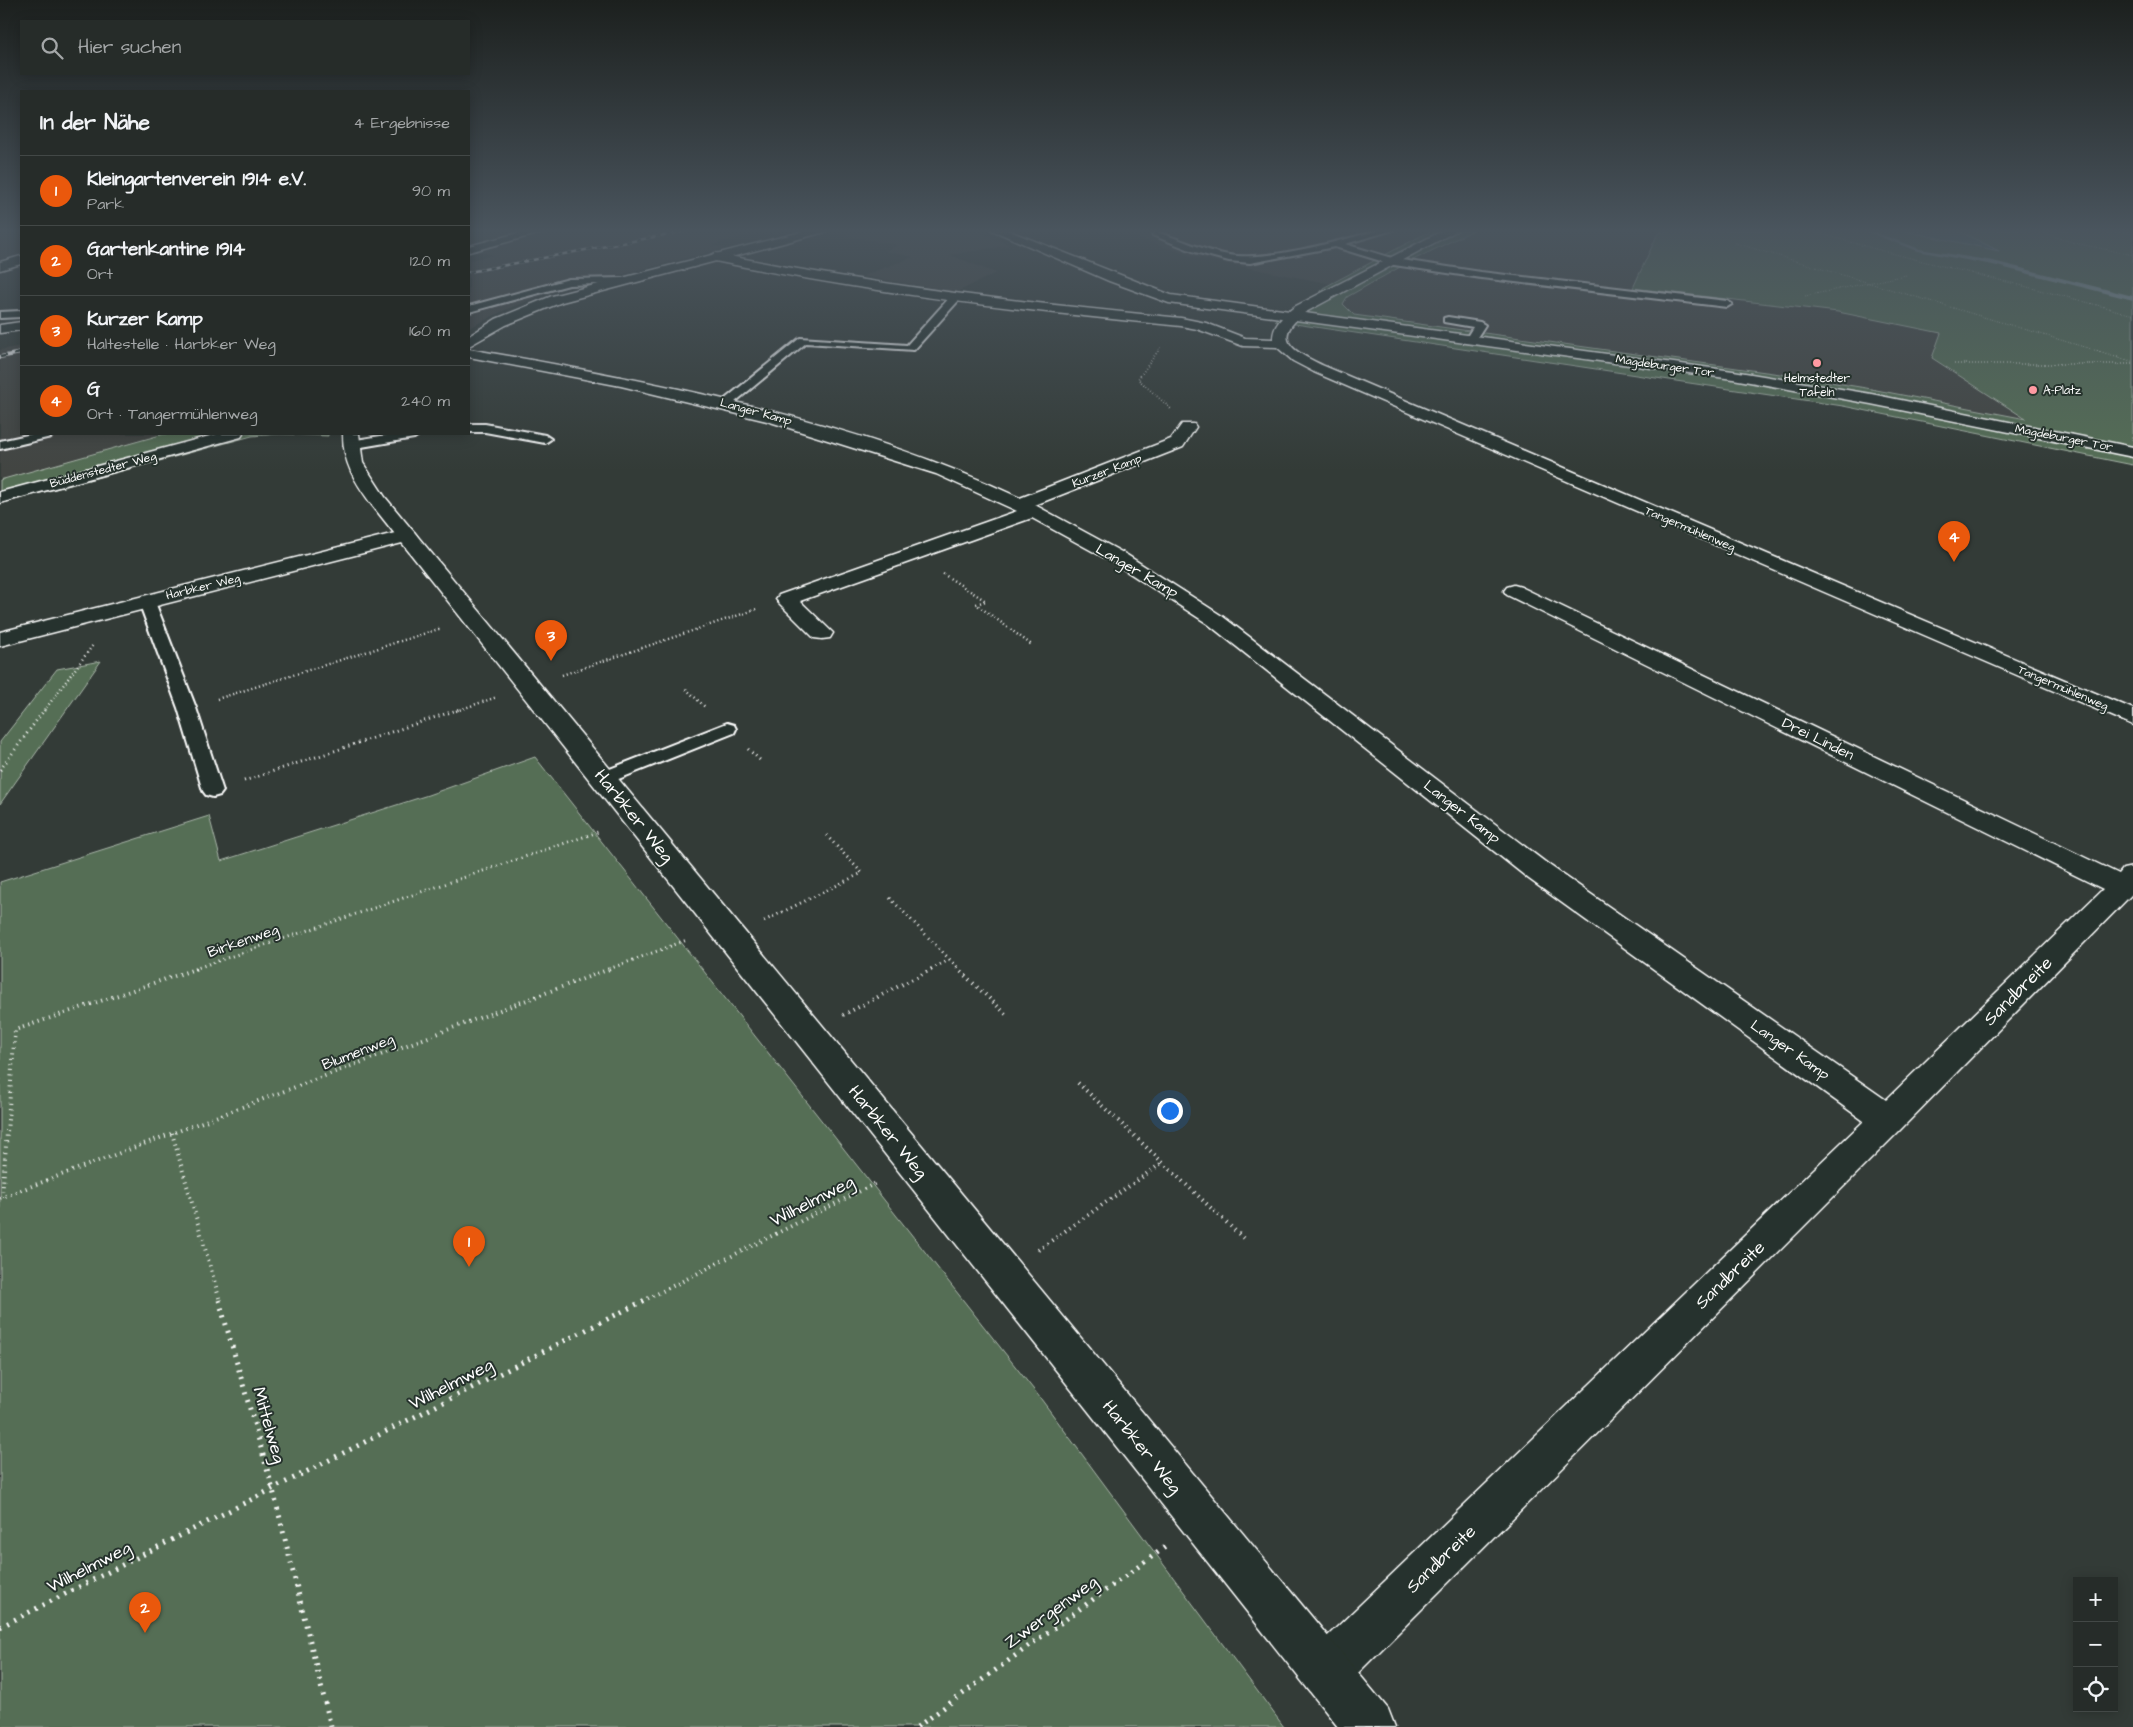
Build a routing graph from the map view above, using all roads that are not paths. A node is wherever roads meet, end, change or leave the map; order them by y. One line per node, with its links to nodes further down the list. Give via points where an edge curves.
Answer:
1 (526, 311): 13 (street)
2 (944, 311): 16 (lane, via 910,348 804,340)
3 (1074, 311): 14 (street, via 1181,322 1242,342)
4 (1251, 311): 8 (street, Magdeburger Tor)
5 (1300, 311): 8 (street)
6 (20, 314): 7 (lane)
7 (0, 315)
8 (1289, 316): 12 (street, Magdeburger Tor); 14 (street, via 1279,334)
9 (1448, 320): 12 (lane, via 1480,325)
10 (20, 326): 11 (street)
11 (0, 329)
12 (1470, 340): 25 (street, Magdeburger Tor, via 1802,387)
13 (470, 341)
14 (1280, 342): 33 (street, Tangermühlenweg, via 1294,356 1319,369)
15 (470, 353): 16 (street, Langer Kamp)
16 (725, 404): 27 (street, Langer Kamp, via 834,435 950,474)
17 (1188, 427): 27 (street, Kurzer Kamp, via 1177,444)
18 (470, 428): 23 (lane)
19 (43, 435): 24 (lane)
20 (231, 435): 26 (street, Büddenstedter Weg)
21 (401, 435): 22 (lane)
22 (350, 439): 28 (street, Harbker Weg, via 356,470)
23 (545, 439)
24 (0, 445)
25 (2133, 452)
26 (0, 498)
27 (1025, 509): 31 (street, via 786,599); 38 (street, Langer Kamp, via 1122,561 1216,620 1539,872)
28 (407, 536): 30 (street, Harbker Weg); 35 (street, Harbker Weg)
29 (1514, 591): 37 (street, Drei Linden)
30 (147, 602): 32 (street, Harbker Weg); 36 (lane, via 187,708)
31 (822, 634)
32 (0, 639)
33 (2133, 718)
34 (727, 729): 35 (lane)
35 (604, 778): 39 (street, Harbker Weg)
36 (213, 791)
37 (2127, 882): 38 (street, Sandbreite)
38 (1888, 1120): 39 (street, Sandbreite)
39 (1325, 1672): 40 (street, Harbker Weg)
40 (1370, 1727)

